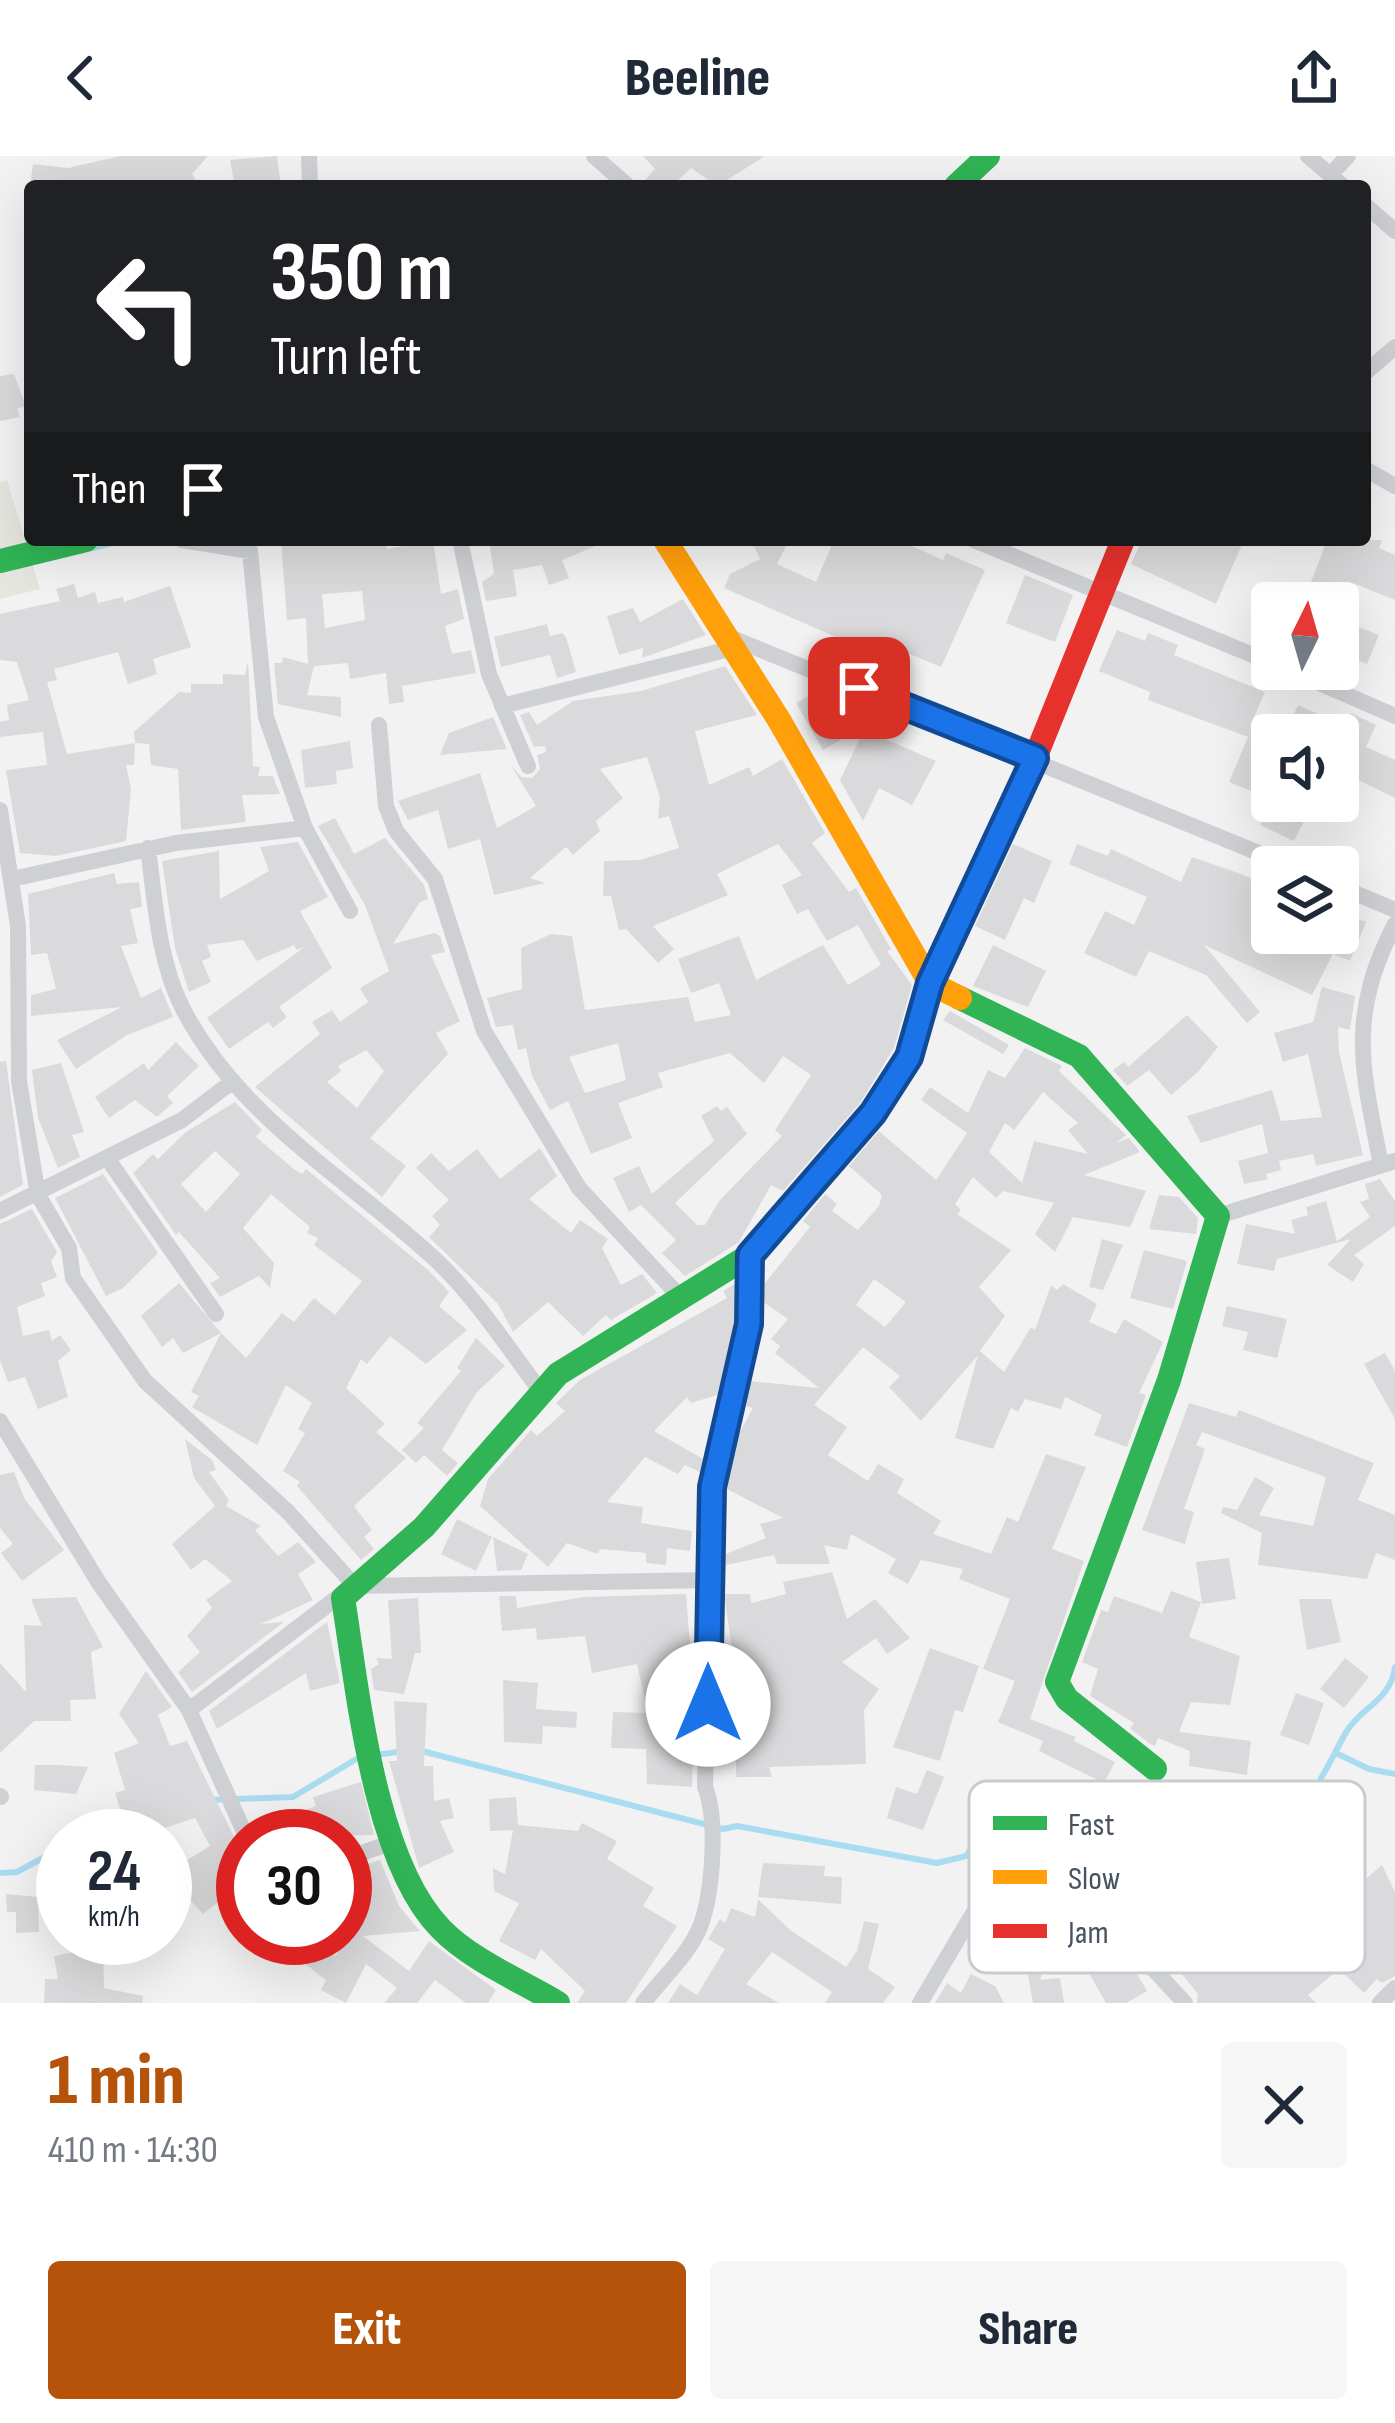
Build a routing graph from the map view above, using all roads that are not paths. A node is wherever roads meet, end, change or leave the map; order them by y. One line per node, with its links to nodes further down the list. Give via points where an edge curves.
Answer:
1 (594, 156): 5 (street)
2 (988, 156): 6 (street)
3 (1308, 156): 7 (street)
4 (1348, 156): 7 (street)
5 (621, 180)
6 (962, 180)
7 (1336, 180)
8 (1371, 210): 9 (street)
9 (1395, 231)
10 (1395, 347): 11 (street)
11 (1371, 368)
12 (61, 546): 18 (street)
13 (219, 546): 29 (street, via 250,551 266,717)
14 (461, 546): 23 (street)
15 (669, 546): 20 (street)
16 (989, 546): 19 (street)
17 (1121, 546): 19 (street)
18 (0, 561)
19 (1103, 590): 21 (street); 26 (street)
20 (730, 642): 23 (street); 26 (street); 37 (street)
21 (1251, 654)
22 (1335, 690): 24 (street)
23 (502, 706): 27 (street)
24 (1395, 716)
25 (379, 725): 45 (street, via 386,806 435,879 484,1031 579,1188)
26 (1035, 758): 31 (street); 37 (street)
27 (528, 766)
28 (0, 810): 32 (street)
29 (305, 828): 30 (street); 35 (street)
30 (148, 848): 32 (street); 38 (street, via 170,978)
31 (1251, 849)
32 (12, 879): 41 (street, via 19,1081)
33 (1359, 895): 34 (street)
34 (1395, 910)
35 (350, 911)
36 (1395, 924): 40 (street, via 1359,1038)
37 (930, 983): 43 (street, via 1078,1056); 44 (street, via 909,1057 891,1086)
38 (233, 1081): 39 (street, via 182,1120); 47 (street, via 437,1262)
39 (106, 1158): 41 (street); 46 (street)
40 (1388, 1163): 43 (street)
41 (38, 1195): 42 (street); 50 (street, via 69,1247 74,1278 128,1360 300,1525)
42 (0, 1211)
43 (1218, 1216): 52 (street, via 1169,1380 1057,1682 1067,1699)
44 (750, 1255): 45 (street); 49 (street, via 749,1324 712,1487)
45 (682, 1300): 47 (street, via 576,1360)
46 (216, 1314)
47 (540, 1390): 50 (street, via 424,1527)
48 (0, 1421): 51 (street)
49 (710, 1580): 50 (street); 60 (street, via 705,1786 714,1832 700,1926)
50 (351, 1588): 51 (street); 54 (street, via 343,1606)
51 (189, 1710): 53 (street)
52 (1155, 1768)
53 (234, 1809)
54 (393, 1842): 55 (street); 59 (street, via 414,1899 445,1934)
55 (372, 1849)
56 (969, 1920): 61 (street)
57 (1157, 1973): 62 (street)
58 (1395, 1988): 63 (street)
59 (559, 2003)
60 (643, 2003)
61 (920, 2003)
62 (1185, 2003)
63 (1380, 2003)

